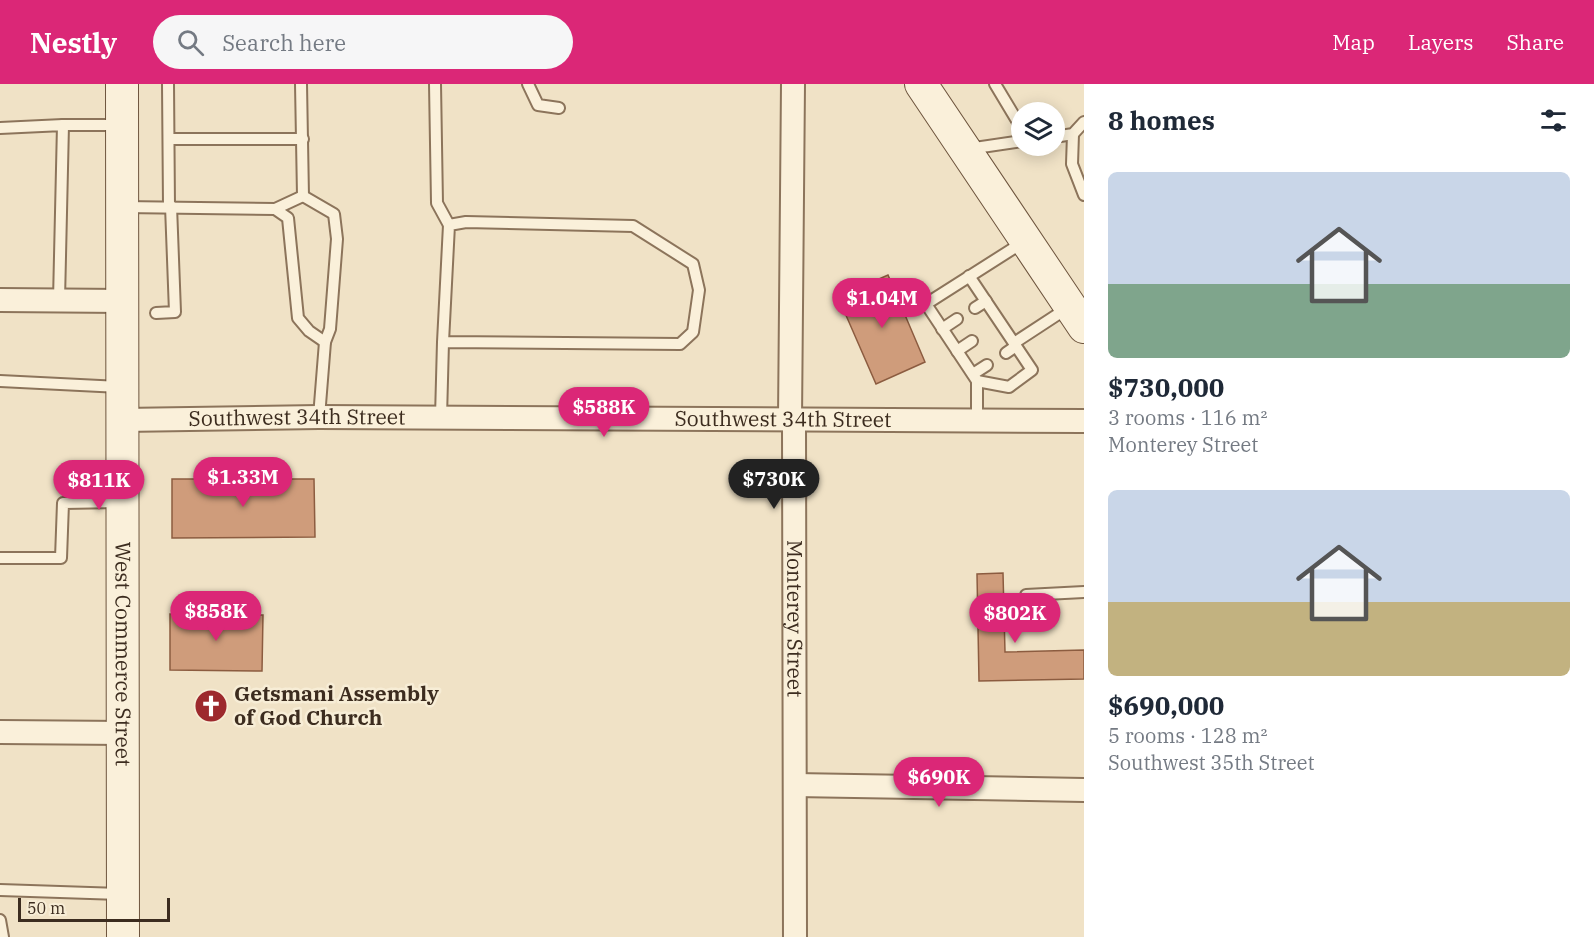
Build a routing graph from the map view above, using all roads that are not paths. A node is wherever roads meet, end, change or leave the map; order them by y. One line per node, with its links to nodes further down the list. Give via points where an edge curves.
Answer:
1 (122, 84): 13 (main road, West Commerce Street)
2 (168, 84): 17 (lane)
3 (301, 84): 18 (lane)
4 (435, 84): 26 (lane, via 437,203)
5 (528, 84): 9 (lane, via 538,105)
6 (794, 84): 52 (street, Monterey Street)
7 (921, 84): 20 (main road)
8 (995, 84): 10 (lane)
9 (559, 108)
10 (1011, 111)
11 (1084, 122): 15 (lane)
12 (63, 125): 13 (lane); 14 (lane); 30 (lane)
13 (122, 125): 24 (main road, West Commerce Street)
14 (0, 128)
15 (1073, 134): 16 (lane); 21 (lane, via 1072,165)
16 (1065, 135)
17 (169, 139): 18 (lane); 23 (lane)
18 (303, 139): 22 (lane)
19 (1011, 143): 20 (lane)
20 (965, 149): 27 (main road)
21 (1084, 195)
22 (303, 196): 25 (lane); 41 (lane, via 334,214 337,239 330,329)
23 (170, 206): 24 (lane); 25 (lane); 34 (lane, via 175,312)
24 (123, 207): 31 (main road, West Commerce Street)
25 (275, 209): 41 (lane, via 288,218 298,318)
26 (449, 225): 42 (lane); 42 (lane, via 466,222 633,226 693,264 699,290 693,332 680,344)
27 (1027, 240): 28 (lane); 35 (main road)
28 (969, 276): 32 (lane); 38 (lane, via 926,304)
29 (0, 300): 30 (street)
30 (59, 300): 31 (street)
31 (123, 301): 49 (main road, West Commerce Street)
32 (986, 301): 33 (lane); 37 (lane)
33 (975, 308)
34 (156, 313)
35 (1077, 317): 43 (lane)
36 (957, 320): 38 (lane)
37 (1000, 322): 39 (lane); 43 (lane)
38 (942, 329): 44 (lane)
39 (990, 329)
40 (972, 341): 44 (lane)
41 (325, 342): 50 (lane)
42 (442, 342): 51 (lane)
43 (1015, 345): 45 (lane); 47 (lane, via 1032,370 1008,387)
44 (957, 351): 47 (lane)
45 (1006, 353)
46 (987, 365): 47 (lane)
47 (975, 377): 54 (lane)
48 (0, 381): 49 (lane)
49 (123, 387): 53 (main road, West Commerce Street)
50 (319, 417): 51 (street, Southwest 34th Street); 53 (street, Southwest 34th Street)
51 (441, 417): 52 (street, Southwest 34th Street)
52 (790, 418): 54 (street, Southwest 34th Street); 62 (street, Monterey Street, via 794,424)
53 (123, 420): 56 (main road, West Commerce Street)
54 (977, 421): 55 (street, Southwest 34th Street)
55 (1084, 421)
56 (123, 502): 57 (lane, via 63,503 61,558); 61 (main road, West Commerce Street)
57 (0, 558)
58 (1084, 592): 59 (lane)
59 (1026, 595)
60 (0, 732): 61 (street)
61 (124, 733): 65 (main road, West Commerce Street)
62 (795, 785): 63 (street); 69 (street, Monterey Street)
63 (1084, 790)
64 (0, 890): 65 (lane)
65 (123, 894): 68 (main road, West Commerce Street)
66 (0, 920): 67 (lane)
67 (3, 937)
68 (123, 937)
69 (795, 937)

